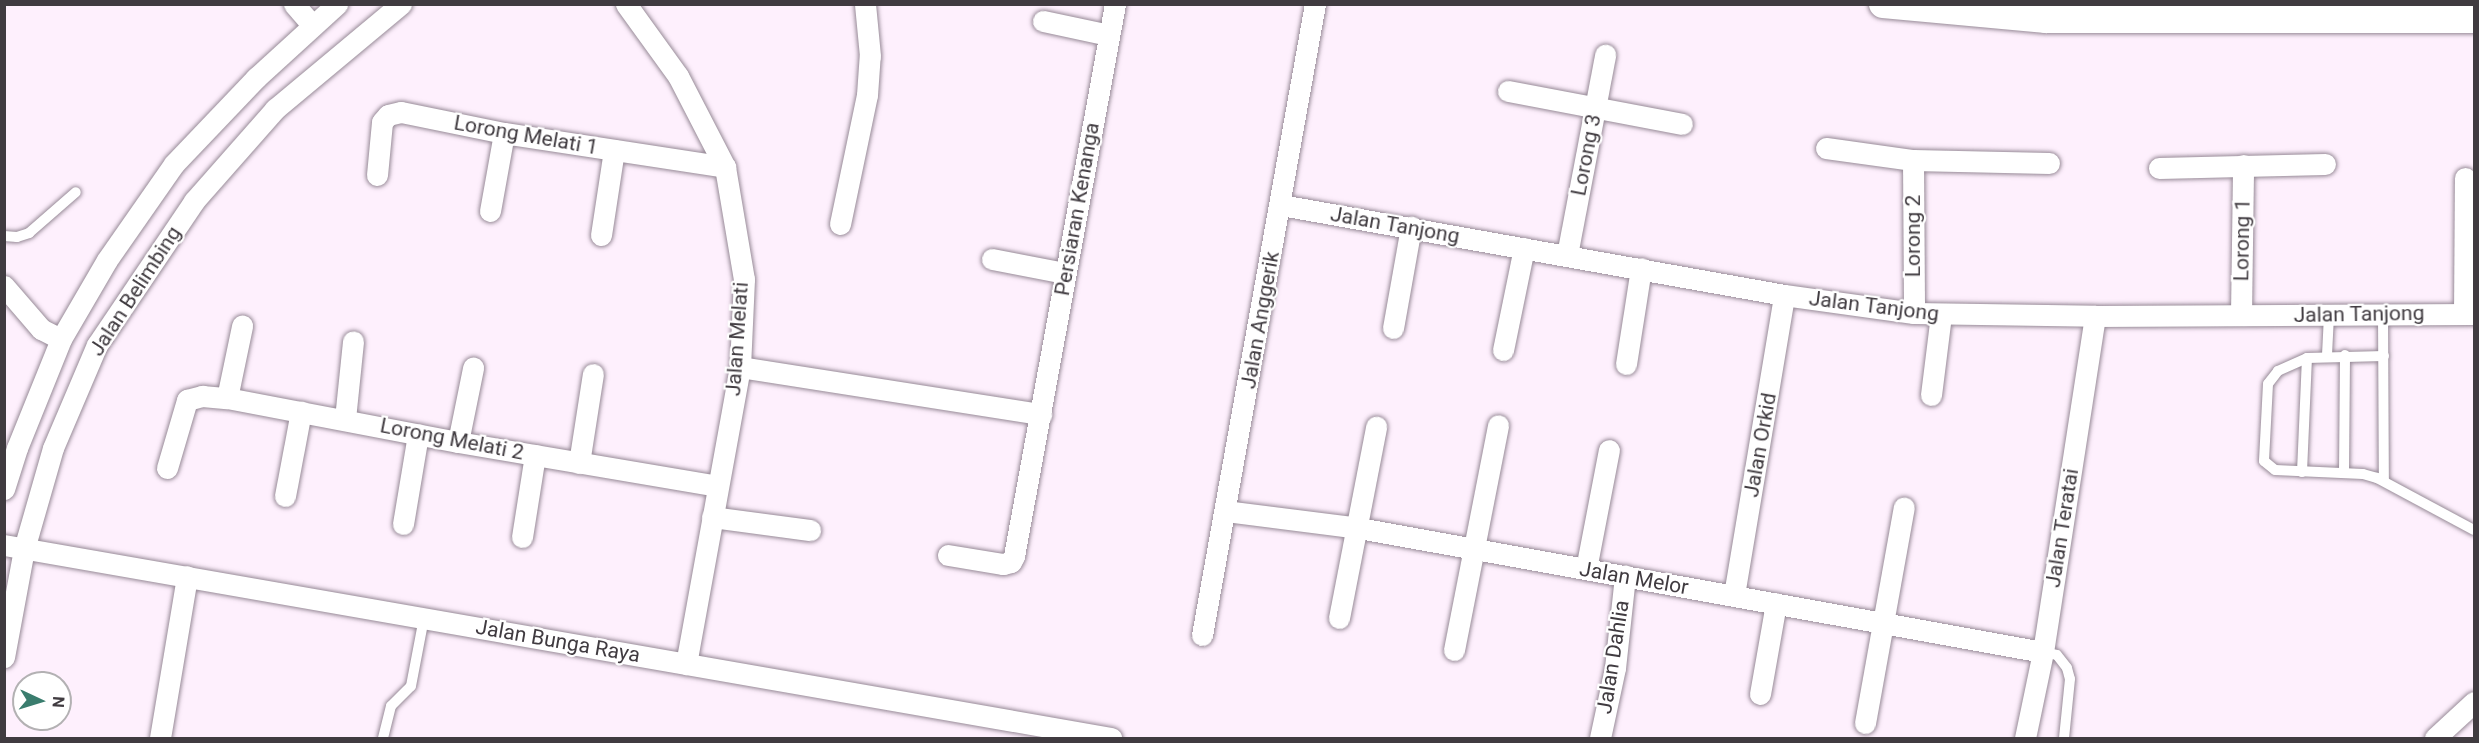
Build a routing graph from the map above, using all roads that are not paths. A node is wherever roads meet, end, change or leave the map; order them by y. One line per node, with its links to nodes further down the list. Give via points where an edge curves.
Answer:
1 (294, 4): 11 (street)
2 (337, 4): 11 (street, Jalan Belimbing)
3 (401, 4): 89 (street, Jalan Belimbing, via 275,109 194,201 97,345)
4 (626, 4): 24 (street, Jalan Melati, via 678,76)
5 (864, 4): 31 (street, via 870,56 867,95)
6 (1115, 4): 12 (street, Persiaran Kenanga)
7 (1315, 4): 29 (street, Jalan Anggerik)
8 (1883, 4): 9 (main road, via 2046,19)
9 (2475, 19)
10 (1043, 21): 12 (street)
11 (312, 25): 51 (street, Jalan Belimbing, via 174,164 107,260)
12 (1109, 35): 39 (street, Persiaran Kenanga)
13 (1605, 55): 15 (street, Lorong 3)
14 (1508, 91): 15 (street)
15 (1595, 106): 16 (street); 36 (street, Lorong 3)
16 (1682, 124)
17 (504, 133): 19 (street, Lorong Melati 1); 26 (street, Lorong Melati 1, via 401,112 387,115 382,122); 30 (street)
18 (1826, 148): 20 (street)
19 (614, 150): 24 (street, Lorong Melati 1); 33 (street)
20 (1913, 160): 21 (street); 42 (street, Lorong 2)
21 (2049, 163)
22 (2325, 164): 23 (street)
23 (2242, 165): 25 (street); 46 (street, Lorong 1)
24 (725, 167): 59 (street, Jalan Melati, via 744,279)
25 (2158, 168)
26 (377, 175)
27 (2465, 178): 44 (street)
28 (76, 192): 34 (lane, via 29,233)
29 (1281, 205): 32 (street, Jalan Tanjong); 82 (street, Jalan Anggerik)
30 (490, 211)
31 (840, 224)
32 (1411, 227): 35 (street, Jalan Tanjong); 50 (street)
33 (601, 235)
34 (4, 236)
35 (1524, 248): 36 (street, Jalan Tanjong); 53 (street)
36 (1567, 255): 38 (street, Jalan Tanjong)
37 (992, 259): 39 (street)
38 (1641, 268): 41 (street, Jalan Tanjong); 58 (street)
39 (1065, 273): 65 (street, Persiaran Kenanga)
40 (4, 286): 51 (street, via 41,329)
41 (1784, 295): 42 (street, Jalan Tanjong); 95 (street, Jalan Orkid)
42 (1914, 313): 45 (street, Jalan Tanjong)
43 (2383, 314): 44 (street, Jalan Tanjong); 47 (street, Jalan Tanjong); 56 (lane)
44 (2469, 314)
45 (1941, 315): 48 (street, Jalan Tanjong); 62 (street)
46 (2241, 315): 47 (street, Jalan Tanjong); 48 (street, Jalan Tanjong)
47 (2329, 315): 55 (lane)
48 (2095, 316): 102 (street, Jalan Teratai)
49 (242, 327): 63 (street)
50 (1393, 328)
51 (61, 339): 79 (street, Jalan Belimbing)
52 (353, 341): 66 (street)
53 (1503, 350)
54 (2345, 355): 55 (lane); 56 (lane); 76 (lane)
55 (2327, 356): 57 (lane)
56 (2384, 356): 77 (lane)
57 (2307, 358): 75 (lane); 75 (lane, via 2278,371 2268,384 2263,445 2264,461 2275,470)
58 (1626, 364)
59 (740, 367): 65 (street); 78 (street, Jalan Melati)
60 (473, 368): 70 (street)
61 (593, 374): 73 (street)
62 (1931, 395)
63 (227, 398): 64 (street, Lorong Melati 2); 74 (street, Lorong Melati 2, via 202,396 187,400)
64 (301, 411): 66 (street, Lorong Melati 2); 80 (street)
65 (1041, 414): 91 (street, Persiaran Kenanga, via 1011,562)
66 (345, 419): 69 (street, Lorong Melati 2)
67 (1498, 425): 90 (street)
68 (1376, 427): 85 (street)
69 (418, 434): 70 (street, Lorong Melati 2); 84 (street)
70 (458, 442): 72 (street, Lorong Melati 2)
71 (1608, 450): 92 (street)
72 (535, 455): 73 (street, Lorong Melati 2); 88 (street)
73 (579, 463): 78 (street, Lorong Melati 2)
74 (167, 468)
75 (2302, 472): 76 (lane)
76 (2344, 472): 77 (lane)
77 (2384, 482): 87 (lane)
78 (717, 486): 83 (street, Jalan Melati)
79 (4, 489)
80 (285, 496)
81 (1904, 507): 99 (street)
82 (1225, 511): 85 (street, Jalan Melor); 100 (street, Jalan Anggerik)
83 (712, 516): 86 (street); 104 (street, Jalan Melati)
84 (403, 524)
85 (1359, 528): 90 (street, Jalan Melor); 98 (street)
86 (810, 530)
87 (2475, 530)
88 (522, 537)
89 (14, 547): 93 (street, Jalan Bunga Raya); 103 (street, Jalan Belimbing)
90 (1472, 548): 92 (street, Jalan Melor); 101 (street)
91 (948, 555)
92 (1586, 569): 94 (street, Jalan Melor)
93 (187, 576): 97 (street, Jalan Bunga Raya); 108 (street)
94 (1625, 576): 95 (street, Jalan Melor); 111 (street, Jalan Dahlia, via 1615,668)
95 (1734, 596): 96 (street, Jalan Melor)
96 (1776, 603): 99 (street, Jalan Melor); 105 (street)
97 (424, 618): 104 (street, Jalan Bunga Raya); 109 (lane, via 411,686 391,706)
98 (1339, 618)
99 (1884, 623): 102 (street, Jalan Melor); 107 (street)
100 (1202, 635)
101 (1454, 650)
102 (2043, 652): 112 (street, Jalan Teratai); 113 (lane, via 2057,655 2070,679)
103 (4, 657)
104 (687, 664): 110 (street, Jalan Bunga Raya)
105 (1760, 694)
106 (2475, 702): 114 (street)
107 (1865, 723)
108 (160, 738)
109 (382, 738)
110 (1101, 738)
111 (1600, 738)
112 (2025, 738)
113 (2064, 738)
114 (2435, 738)

